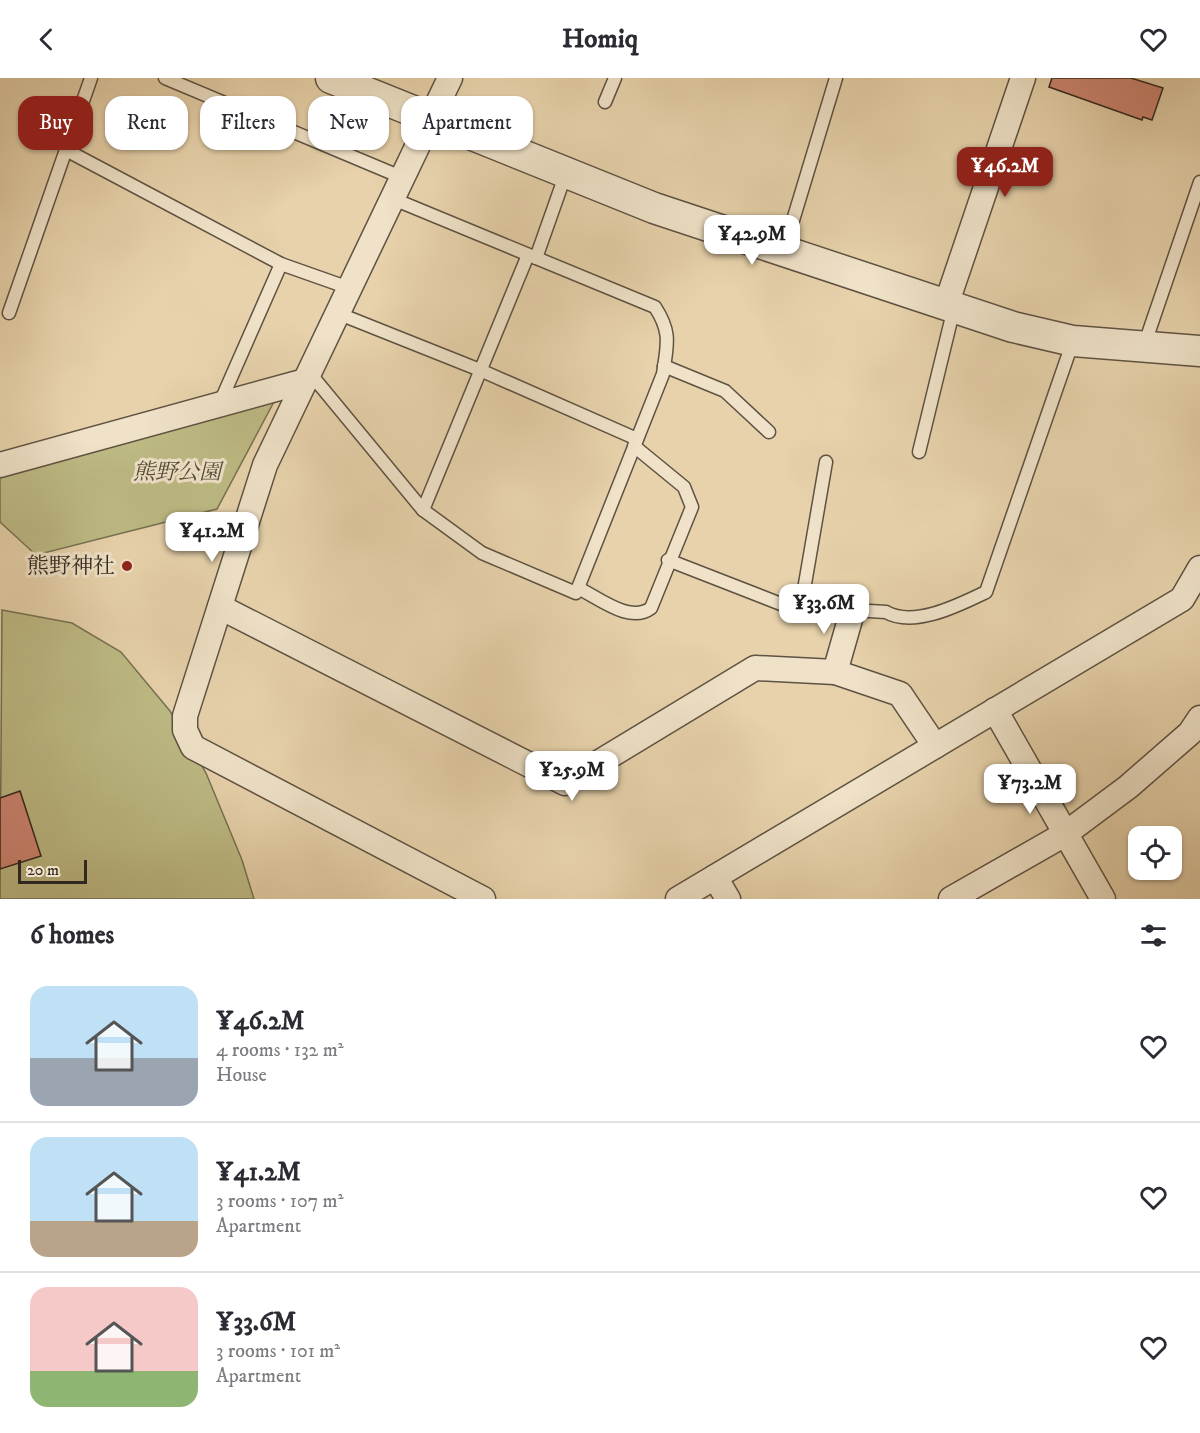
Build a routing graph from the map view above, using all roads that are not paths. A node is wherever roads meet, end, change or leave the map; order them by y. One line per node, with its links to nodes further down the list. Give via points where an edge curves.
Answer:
1 (91, 78): 8 (lane)
2 (165, 78): 16 (lane)
3 (331, 78): 11 (street)
4 (450, 78): 9 (street)
5 (615, 78): 10 (lane)
6 (836, 78): 19 (lane)
7 (1023, 78): 23 (street)
8 (85, 96)
9 (440, 96)
10 (605, 102)
11 (401, 108)
12 (66, 150): 21 (lane); 24 (lane)
13 (414, 150): 16 (street)
14 (507, 150): 15 (street)
15 (566, 173): 19 (street); 20 (lane)
16 (401, 177): 18 (street)
17 (1200, 182): 27 (lane)
18 (391, 198): 20 (lane); 22 (street)
19 (784, 252): 23 (street)
20 (532, 256): 29 (lane, via 655,307 666,324); 30 (lane)
21 (281, 264): 22 (lane); 32 (lane)
22 (349, 288): 25 (street)
23 (950, 306): 26 (street); 35 (lane)
24 (9, 313)
25 (337, 313): 30 (lane); 31 (street)
26 (1073, 341): 27 (street); 44 (lane, via 986,592 947,611 897,619 886,612)
27 (1143, 348): 28 (street)
28 (1200, 351)
29 (664, 366): 33 (lane, via 725,391); 34 (lane)
30 (480, 370): 34 (lane); 38 (lane)
31 (307, 377): 32 (street); 38 (lane); 42 (street, via 265,465)
32 (219, 405): 37 (street)
33 (769, 432)
34 (636, 442): 39 (lane, via 684,486 692,507); 41 (lane)
35 (919, 452)
36 (826, 462): 43 (lane)
37 (0, 465)
38 (423, 510): 41 (lane, via 482,553 576,593)
39 (668, 560): 41 (lane, via 651,608 643,614 632,615); 43 (lane, via 786,606)
40 (1200, 568): 46 (street, via 1182,599)
41 (578, 588)
42 (220, 607): 45 (street, via 565,783 755,668); 51 (street, via 185,716 185,730 193,747)
43 (801, 607): 44 (lane)
44 (853, 609): 45 (street)
45 (835, 672): 48 (street, via 900,694)
46 (995, 710): 48 (street); 49 (street)
47 (1200, 718): 49 (street, via 1190,733 1128,787)
48 (935, 746): 50 (street)
49 (1065, 834): 54 (street); 55 (street)
50 (715, 877): 52 (street); 53 (street)
51 (483, 899)
52 (678, 899)
53 (728, 899)
54 (951, 899)
55 (1103, 899)

